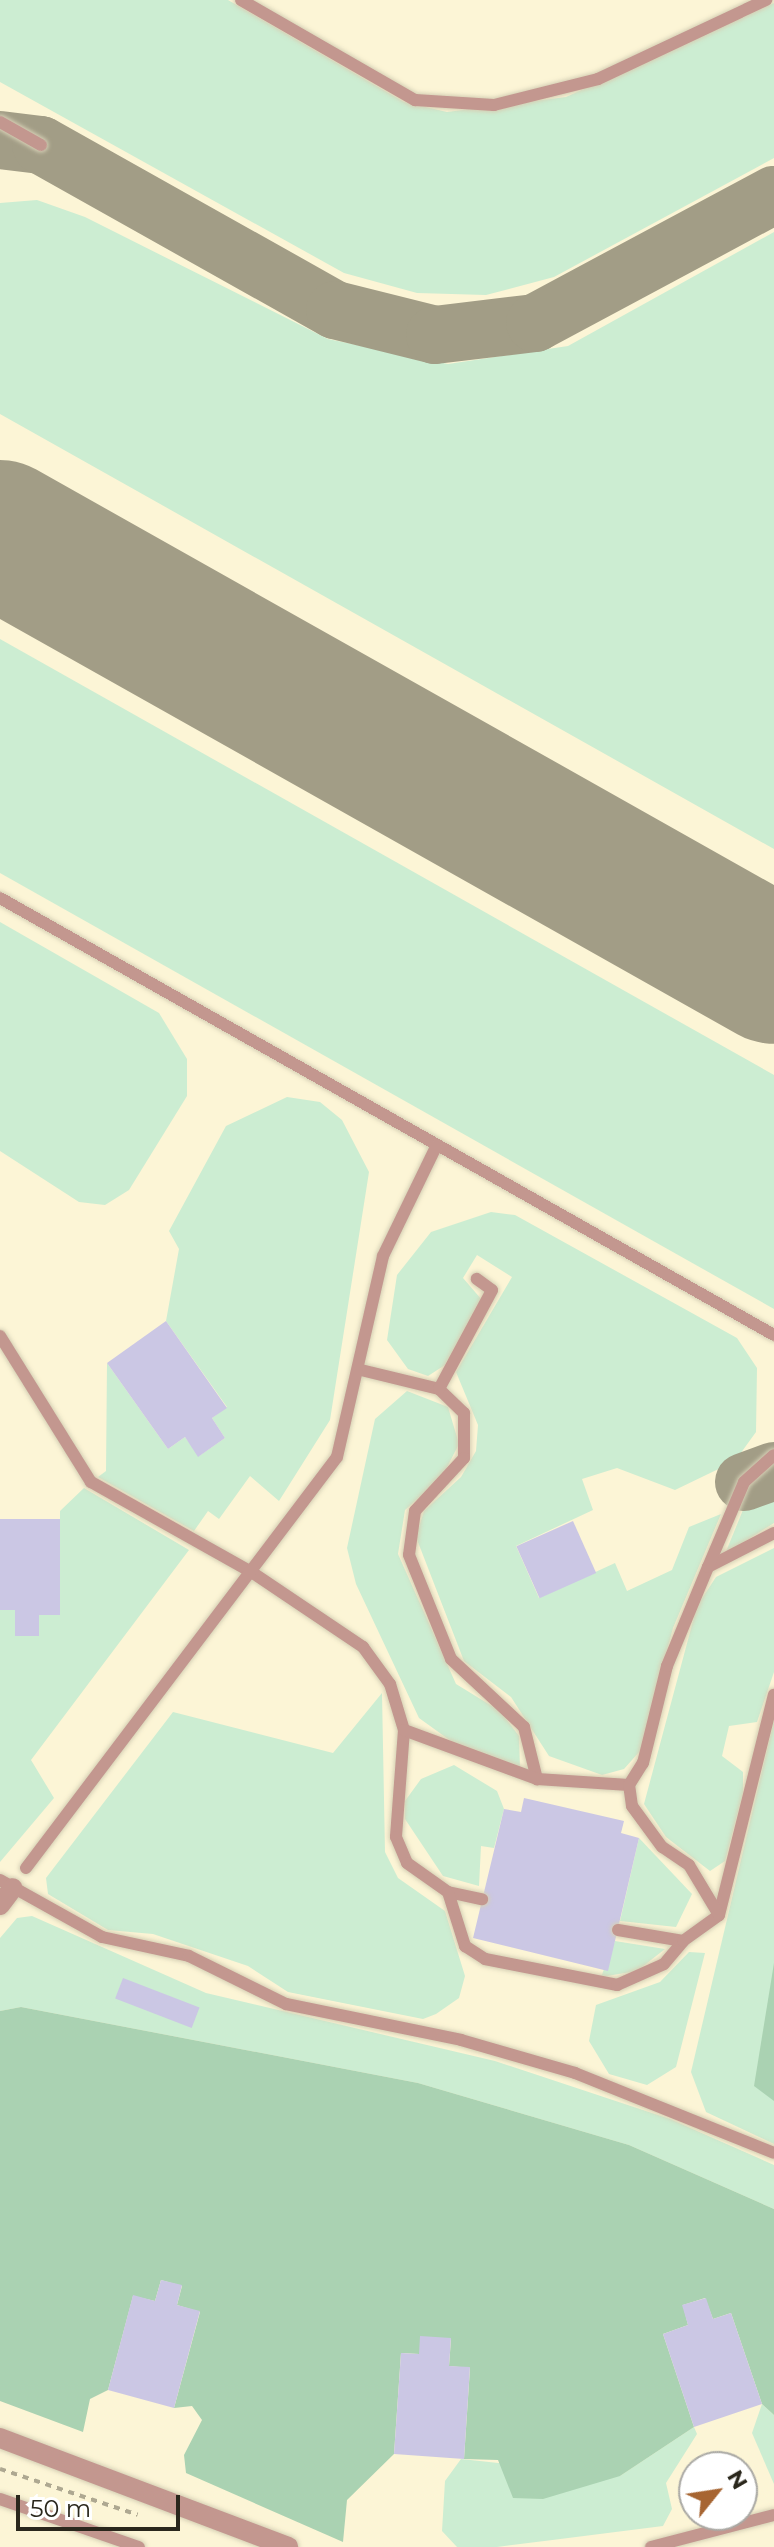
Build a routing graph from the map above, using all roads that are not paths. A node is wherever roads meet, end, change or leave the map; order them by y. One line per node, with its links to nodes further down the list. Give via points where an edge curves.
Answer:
1 (241, 0): 2 (lane, via 415,100 494,105 598,79)
2 (766, 0)
3 (0, 122): 4 (lane)
4 (41, 145)
5 (0, 898): 6 (lane)
6 (437, 1145): 8 (lane); 12 (lane, via 383,1256)
7 (477, 1279): 13 (lane, via 492,1290)
8 (757, 1326): 9 (lane); 11 (lane)
9 (774, 1335)
10 (0, 1336): 17 (lane, via 91,1482)
11 (774, 1348)
12 (361, 1370): 13 (lane); 17 (lane, via 337,1457)
13 (439, 1389): 20 (lane, via 464,1413 468,1443 457,1469 415,1511 409,1555 451,1659 524,1727)
14 (774, 1455): 16 (lane, via 744,1482)
15 (774, 1533): 16 (lane)
16 (708, 1567): 21 (lane, via 667,1666 643,1763)
17 (253, 1573): 19 (lane, via 363,1647 390,1684); 22 (lane)
18 (774, 1695): 27 (lane)
19 (404, 1730): 20 (lane); 24 (lane, via 396,1837 407,1863)
20 (537, 1779): 21 (lane, via 602,1789)
21 (629, 1785): 27 (lane, via 632,1806 662,1847 689,1865)
22 (26, 1868)
23 (6, 1884): 26 (street); 30 (lane, via 102,1937 189,1956 286,2004 461,2040 563,2070)
24 (448, 1892): 25 (lane); 29 (lane, via 465,1946 485,1959 617,1985 664,1964)
25 (482, 1899)
26 (0, 1905)
27 (719, 1915): 29 (lane)
28 (618, 1930): 29 (lane)
29 (683, 1941)
30 (774, 2153)
31 (0, 2438): 35 (street)
32 (0, 2499): 34 (lane)
33 (774, 2515): 36 (lane)
34 (139, 2547)
35 (288, 2547)
36 (651, 2547)

